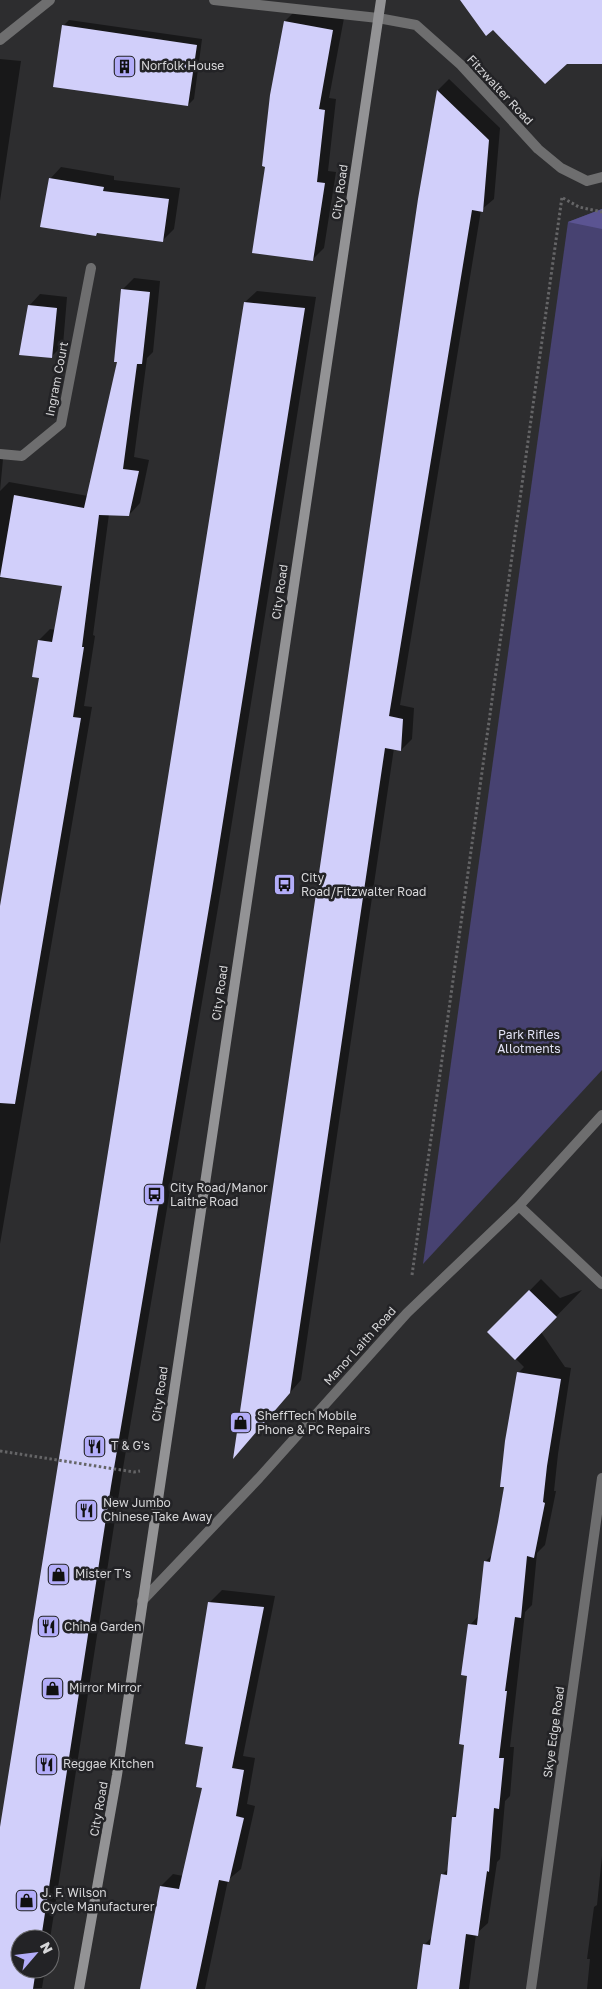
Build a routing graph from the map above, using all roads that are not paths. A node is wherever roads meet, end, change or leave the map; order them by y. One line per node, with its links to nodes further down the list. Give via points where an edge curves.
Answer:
1 (50, 0): 5 (street)
2 (214, 0): 4 (street, Fitzwalter Road)
3 (381, 0): 4 (main road, City Road)
4 (378, 18): 6 (street, Fitzwalter Road, via 416,25 433,38 560,168 587,181); 13 (main road, City Road)
5 (0, 40)
6 (602, 177)
7 (91, 268): 8 (street, Ingram Court, via 62,424 22,456)
8 (0, 454)
9 (602, 1115): 10 (street, Manor Laith Road)
10 (519, 1206): 11 (street); 13 (street, Manor Laith Road, via 407,1313 259,1478)
11 (602, 1284)
12 (602, 1478): 15 (street, Skye Edge Road)
13 (142, 1600): 14 (main road, City Road, via 117,1775)
14 (79, 1989)
15 (531, 1989)

